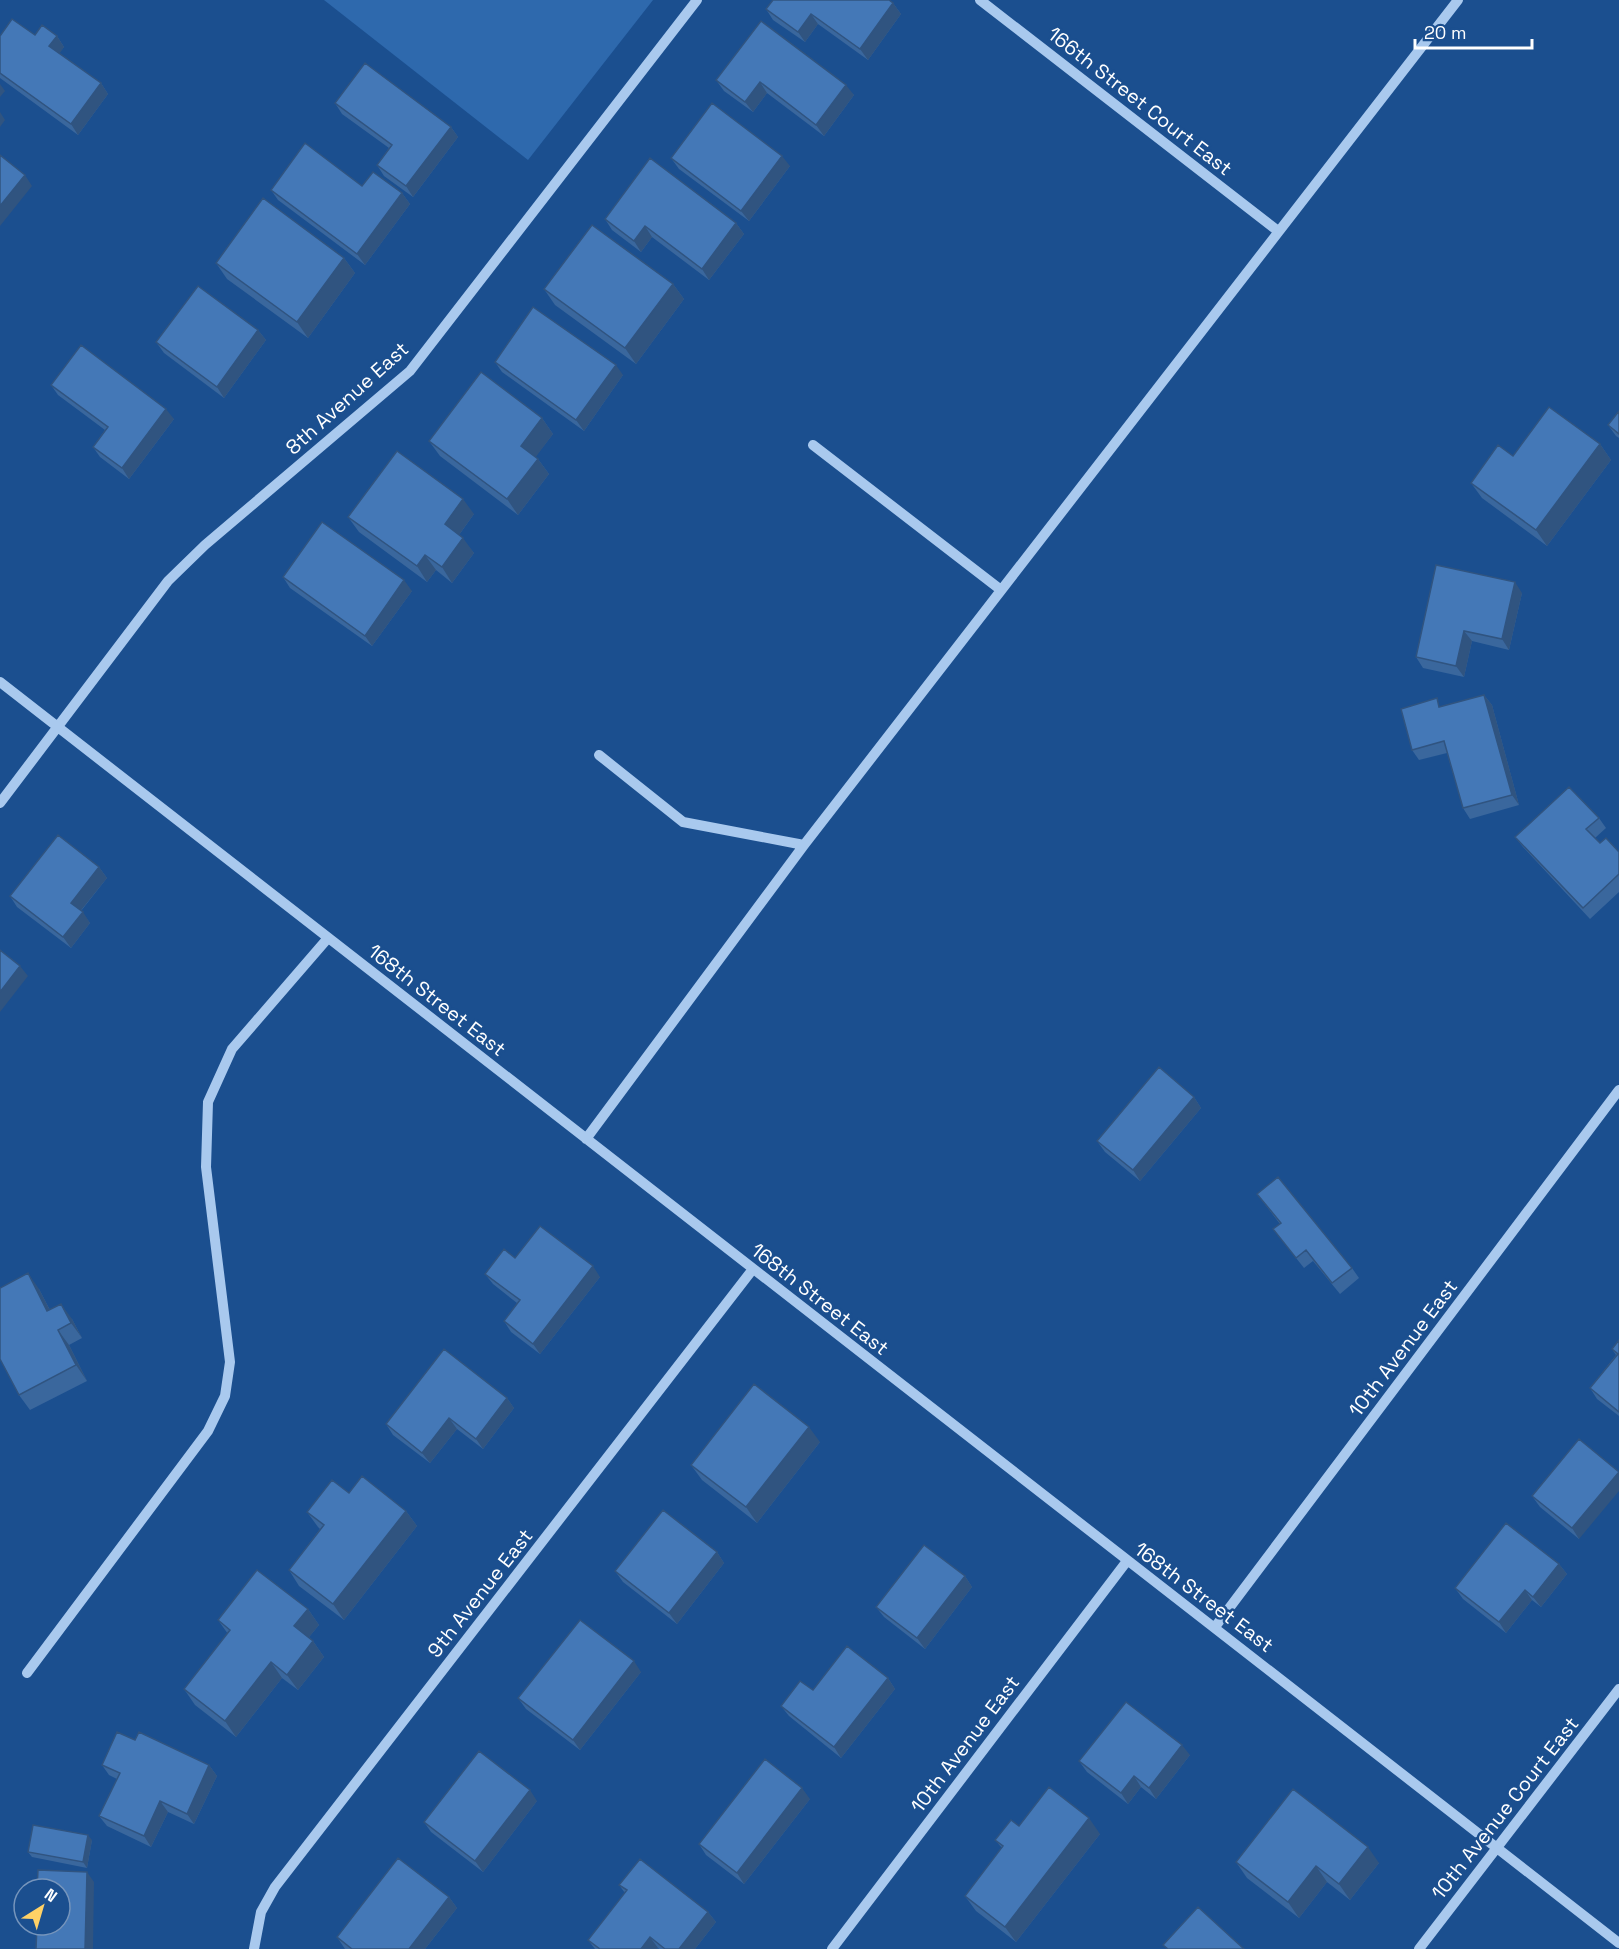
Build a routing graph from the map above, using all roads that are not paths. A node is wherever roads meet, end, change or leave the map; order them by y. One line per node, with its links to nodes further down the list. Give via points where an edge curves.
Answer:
1 (697, 0): 8 (street, 8th Avenue East, via 410,370 168,581)
2 (980, 0): 4 (street, 166th Street Court East)
3 (1458, 0): 4 (street)
4 (1278, 231): 6 (street)
5 (813, 445): 6 (street)
6 (1001, 590): 11 (street)
7 (0, 682): 8 (street, 168th Street East)
8 (58, 728): 10 (street, 8th Avenue East); 12 (street, 168th Street East)
9 (599, 755): 11 (street, via 683,822)
10 (0, 803)
11 (804, 845): 14 (street)
12 (328, 938): 14 (street, 168th Street East); 18 (street, via 232,1049 208,1102 206,1167 230,1362 225,1396 208,1431)
13 (1619, 1090): 17 (street, 10th Avenue East)
14 (586, 1139): 15 (street, 168th Street East)
15 (753, 1269): 16 (street, 168th Street East); 22 (street, 9th Avenue East, via 275,1887 261,1912)
16 (1126, 1561): 17 (street, 168th Street East); 23 (street, 10th Avenue East)
17 (1215, 1627): 20 (street, 168th Street East)
18 (27, 1673)
19 (1619, 1689): 20 (street, 10th Avenue Court East)
20 (1497, 1849): 21 (street, 168th Street East); 24 (street, 10th Avenue Court East)
21 (1619, 1943)
22 (254, 1949)
23 (832, 1949)
24 (1419, 1949)

